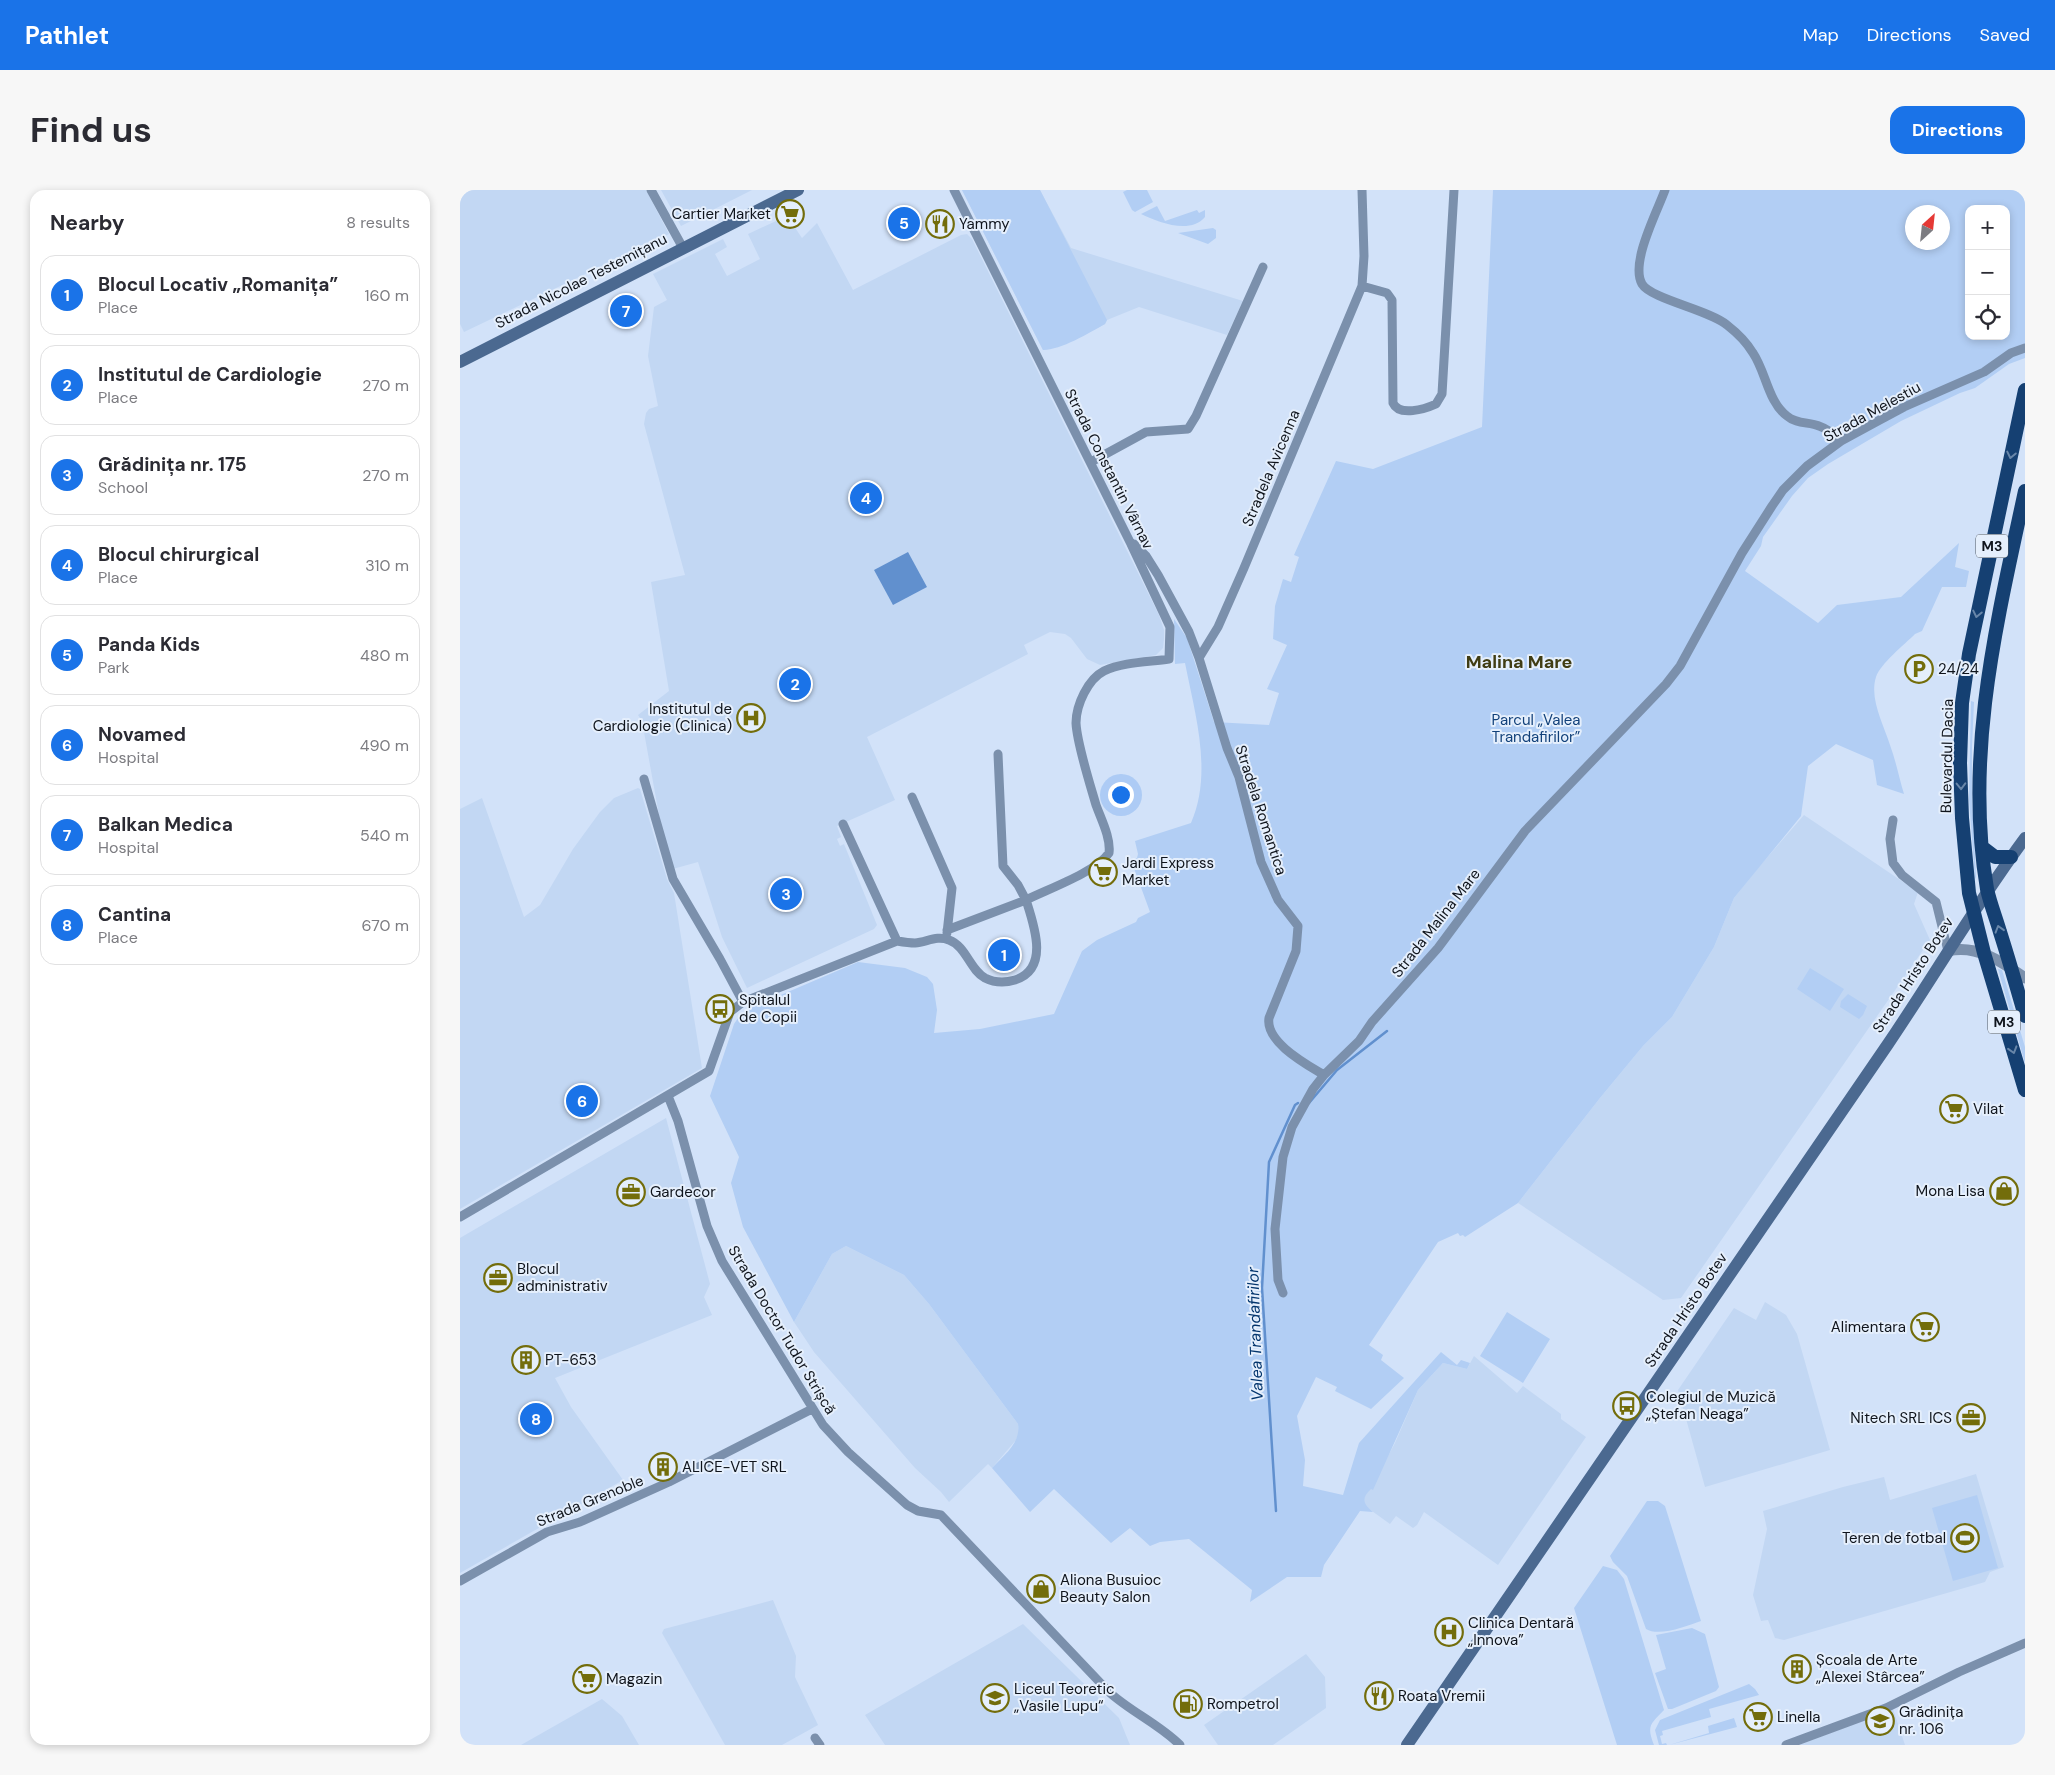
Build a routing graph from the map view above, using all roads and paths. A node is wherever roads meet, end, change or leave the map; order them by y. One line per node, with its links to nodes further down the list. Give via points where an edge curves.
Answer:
1 (651, 190): 7 (street)
2 (798, 190): 7 (main road, Strada Nicolae Testemițanu)
3 (954, 190): 14 (street, Strada Constantin Vârnav)
4 (1362, 190): 9 (street)
5 (1454, 190): 9 (street, via 1442,394 1436,404 1410,410 1394,407 1392,300 1387,293)
6 (1665, 190): 13 (street, via 1640,257 1638,271 1642,285 1727,325 1753,353 1787,417 1820,427)
7 (683, 248): 11 (main road, Strada Nicolae Testemițanu)
8 (1263, 267): 14 (street, via 1188,429 1146,432)
9 (1362, 286): 18 (street, Stradela Avicenna, via 1244,568 1218,627)
10 (2025, 348): 13 (street, Strada Melestiu, via 2011,353 1984,372 1904,407)
11 (460, 362)
12 (2025, 390): 29 (highway, Bulevardul Dacia / M3, one-way to 29, via 1976,620 1962,702 1962,818 1966,879)
13 (1841, 441): 17 (street, Strada Melestiu, via 1807,466 1783,490 1742,553)
14 (1090, 462): 16 (street, Strada Constantin Vârnav)
15 (2025, 491): 25 (highway, M3, via 1983,706)
16 (1128, 538): 18 (street, Stradela Romantica, via 1146,556 1158,575 1189,632); 28 (street, Strada Constantin Vârnav, via 1170,627 1169,659 1105,670 1088,686 1076,723 1109,853 1082,873)
17 (1712, 608): 38 (street, Strada Malina Mare, via 1680,666 1666,684 1525,831 1438,948 1359,1041)
18 (1199, 658): 38 (street, Stradela Romantica, via 1239,777 1261,862 1278,900 1298,926 1296,950 1269,1018 1270,1029 1277,1041)
19 (998, 754): 28 (street, via 1003,866)
20 (644, 779): 36 (street, via 673,879)
21 (912, 798): 30 (street, via 952,888)
22 (1893, 820): 32 (street, via 1890,839 1893,863 1902,875 1936,902)
23 (843, 824): 31 (street)
24 (2025, 838): 26 (main road, Strada Hristo Botev)
25 (1982, 847): 26 (highway, via 1995,858); 27 (highway, M3)
26 (2011, 857): 27 (main road, Strada Hristo Botev)
27 (1988, 891): 29 (main road, Strada Hristo Botev); 34 (highway, M3, one-way to 27)
28 (1026, 900): 30 (street); 30 (street, via 1036,939 1037,959 1027,974 1019,978 1000,982 986,978)
29 (1973, 913): 32 (main road, Strada Hristo Botev); 33 (highway, Bulevardul Dacia / M3)
30 (946, 934): 31 (street, via 917,943)
31 (897, 941): 36 (street)
32 (1948, 952): 33 (street, via 1958,949); 47 (main road, Strada Hristo Botev)
33 (1984, 953): 34 (street); 39 (highway, Bulevardul Dacia / M3, one-way to 39)
34 (2011, 968): 35 (street); 37 (highway, M3)
35 (2025, 978)
36 (743, 1002): 40 (street, via 730,1012 710,1072)
37 (2025, 1016)
38 (1324, 1075): 42 (street, Strada Malina Mare, via 1292,1127 1283,1157 1274,1229 1278,1280)
39 (2025, 1090)
40 (668, 1096): 41 (street); 43 (street, Strada Doctor Tudor Strișcă, via 707,1226 722,1261)
41 (460, 1217)
42 (1283, 1293)
43 (812, 1409): 44 (street, Strada Grenoble, via 669,1482 580,1522 547,1532); 46 (street, Strada Doctor Tudor Strișcă, via 840,1443 907,1505 918,1511 941,1515 1119,1701)
44 (460, 1581)
45 (2025, 1643): 48 (street, via 1886,1708)
46 (1180, 1745)
47 (1407, 1745)
48 (1786, 1745)

